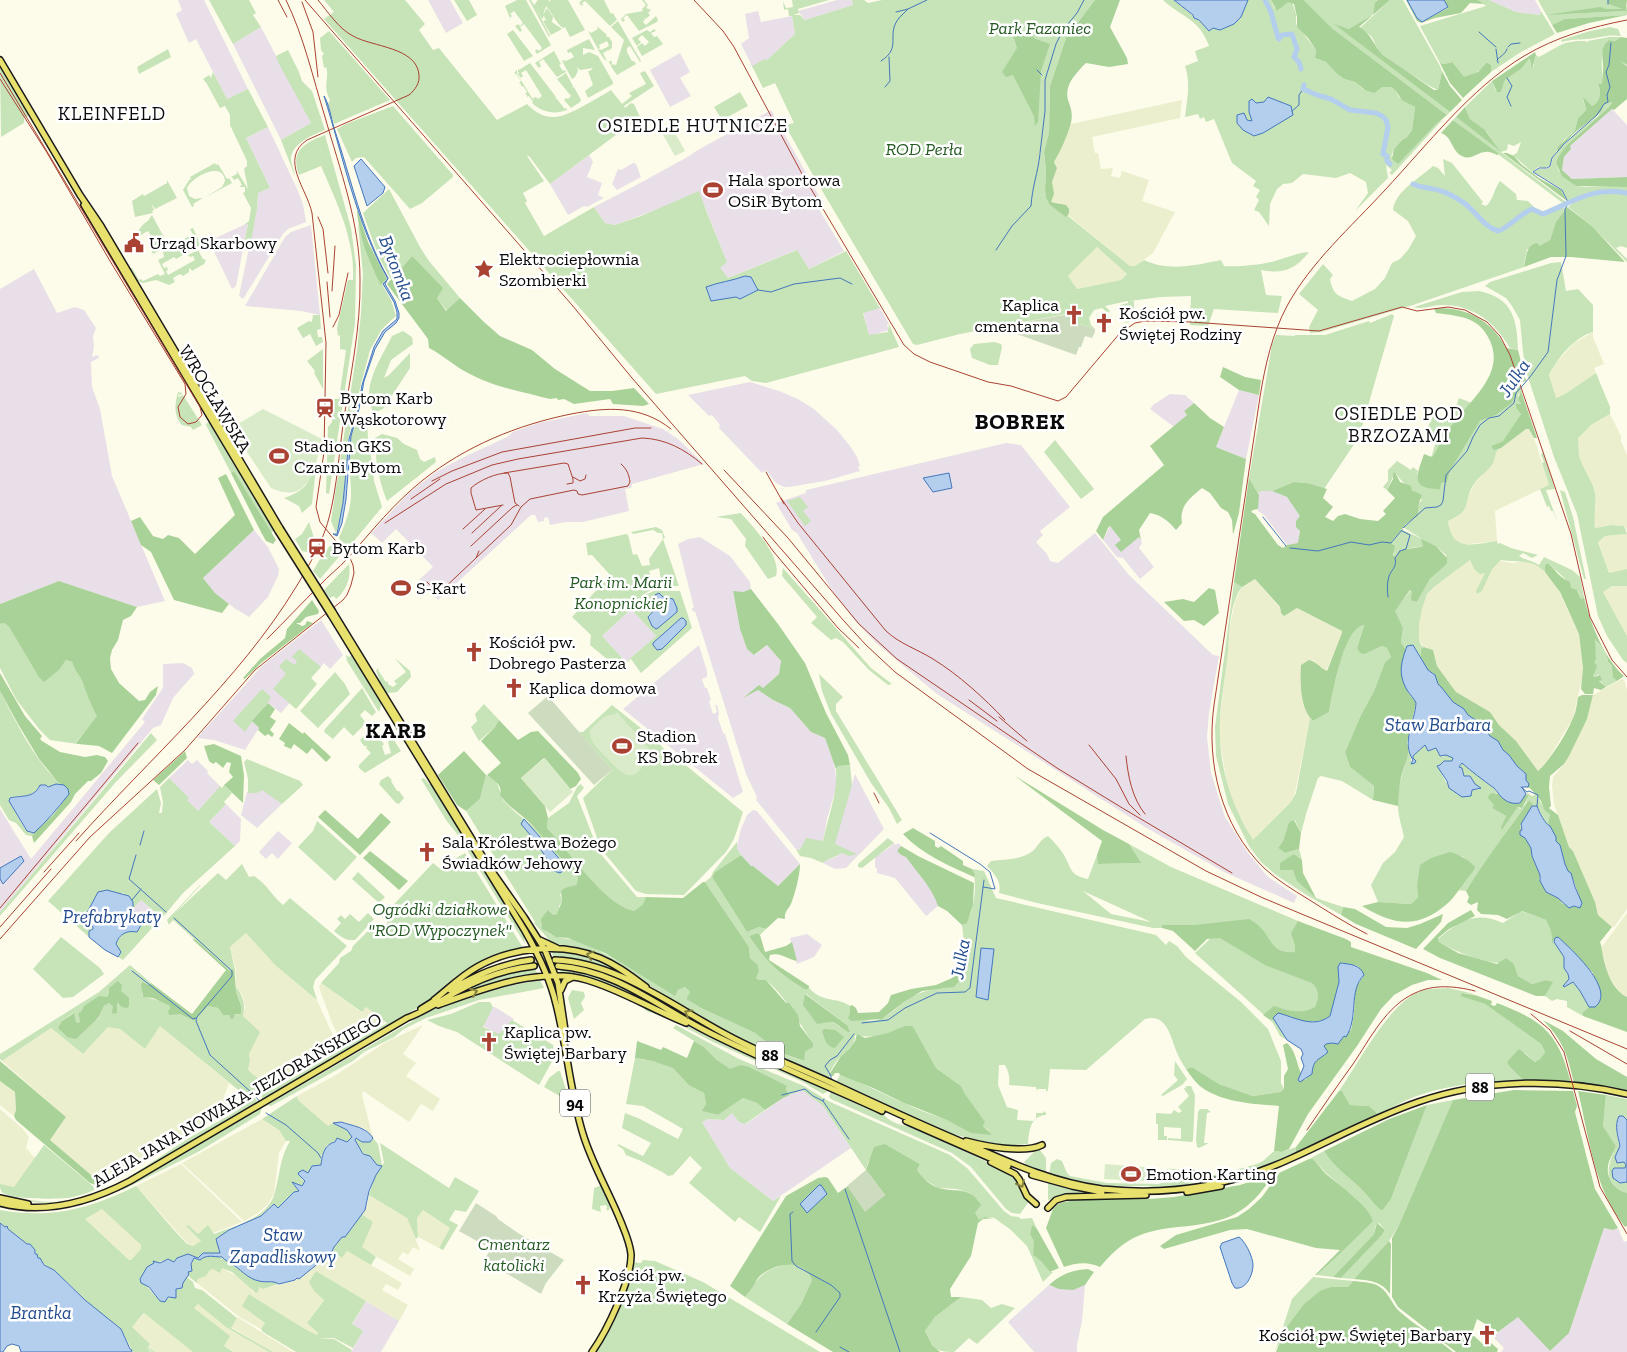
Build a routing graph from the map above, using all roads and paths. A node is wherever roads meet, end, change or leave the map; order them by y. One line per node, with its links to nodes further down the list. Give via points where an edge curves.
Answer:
1 (0, 60): 2 (main road, WROCŁAWSKA / 94, bridge, via 87,211)
2 (352, 647): 3 (main road, 94); 4 (main road, 94, via 489,867)
3 (525, 931): 6 (main road, 94); 8 (main road, via 526,945)
4 (533, 931): 5 (main road, via 544,943); 7 (main road, 94)
5 (563, 949): 7 (main road, 88); 15 (main road, 88, one-way to 5, via 610,963)
6 (536, 950): 7 (main road, 88); 8 (main road); 12 (main road, 94)
7 (544, 950): 11 (main road, 94)
8 (518, 952): 16 (main road, via 482,964)
9 (555, 960): 15 (main road, via 586,964 610,972)
10 (558, 966): 19 (main road, via 587,970 613,979)
11 (556, 976): 12 (main road, 88); 13 (main road, 88); 14 (main road, 94)
12 (547, 977): 17 (main road, one-way to 12, via 491,986); 20 (main road, 94)
13 (574, 977): 14 (main road, via 565,981); 19 (main road, 88, via 597,983)
14 (560, 993): 20 (main road, 94)
15 (663, 999): 21 (main road, 88, one-way to 15, via 745,1044)
16 (434, 1000): 17 (main road, ALEJA JANA NOWAKA-JEZIORAŃSKIEGO, via 498,966 532,963 483,978); 18 (main road, ALEJA JANA NOWAKA-JEZIORAŃSKIEGO)
17 (423, 1011): 18 (main road, ALEJA JANA NOWAKA-JEZIORAŃSKIEGO)
18 (407, 1018): 32 (main road, ALEJA JANA NOWAKA-JEZIORAŃSKIEGO, via 116,1189 82,1202)
19 (704, 1030): 21 (main road, 88)
20 (564, 1040): 34 (main road, 94, via 583,1135 616,1209 630,1252 625,1288)
21 (827, 1083): 23 (main road, 88)
22 (1627, 1095): 27 (main road, 88, via 1566,1084 1537,1083 1448,1093 1419,1101 1285,1161); 28 (main road, 88, via 1536,1086 1458,1094 1392,1115 1250,1178 1194,1191)
23 (951, 1139): 24 (main road, via 1004,1148); 26 (main road, 88); 31 (main road, one-way to 31, via 1015,1174 1027,1196)
24 (1042, 1145)
25 (1194, 1174): 27 (main road, via 1208,1180)
26 (1054, 1180): 27 (main road, 88, via 1145,1192); 28 (main road, 88, via 1093,1191)
27 (1227, 1181)
28 (1146, 1195): 33 (main road, via 1066,1197 1056,1200)
29 (0, 1198): 32 (main road, ALEJA JANA NOWAKA-JEZIORAŃSKIEGO)
30 (0, 1203): 32 (main road, ALEJA JANA NOWAKA-JEZIORAŃSKIEGO)
31 (1036, 1204)
32 (49, 1206)
33 (1048, 1208)
34 (592, 1352)

